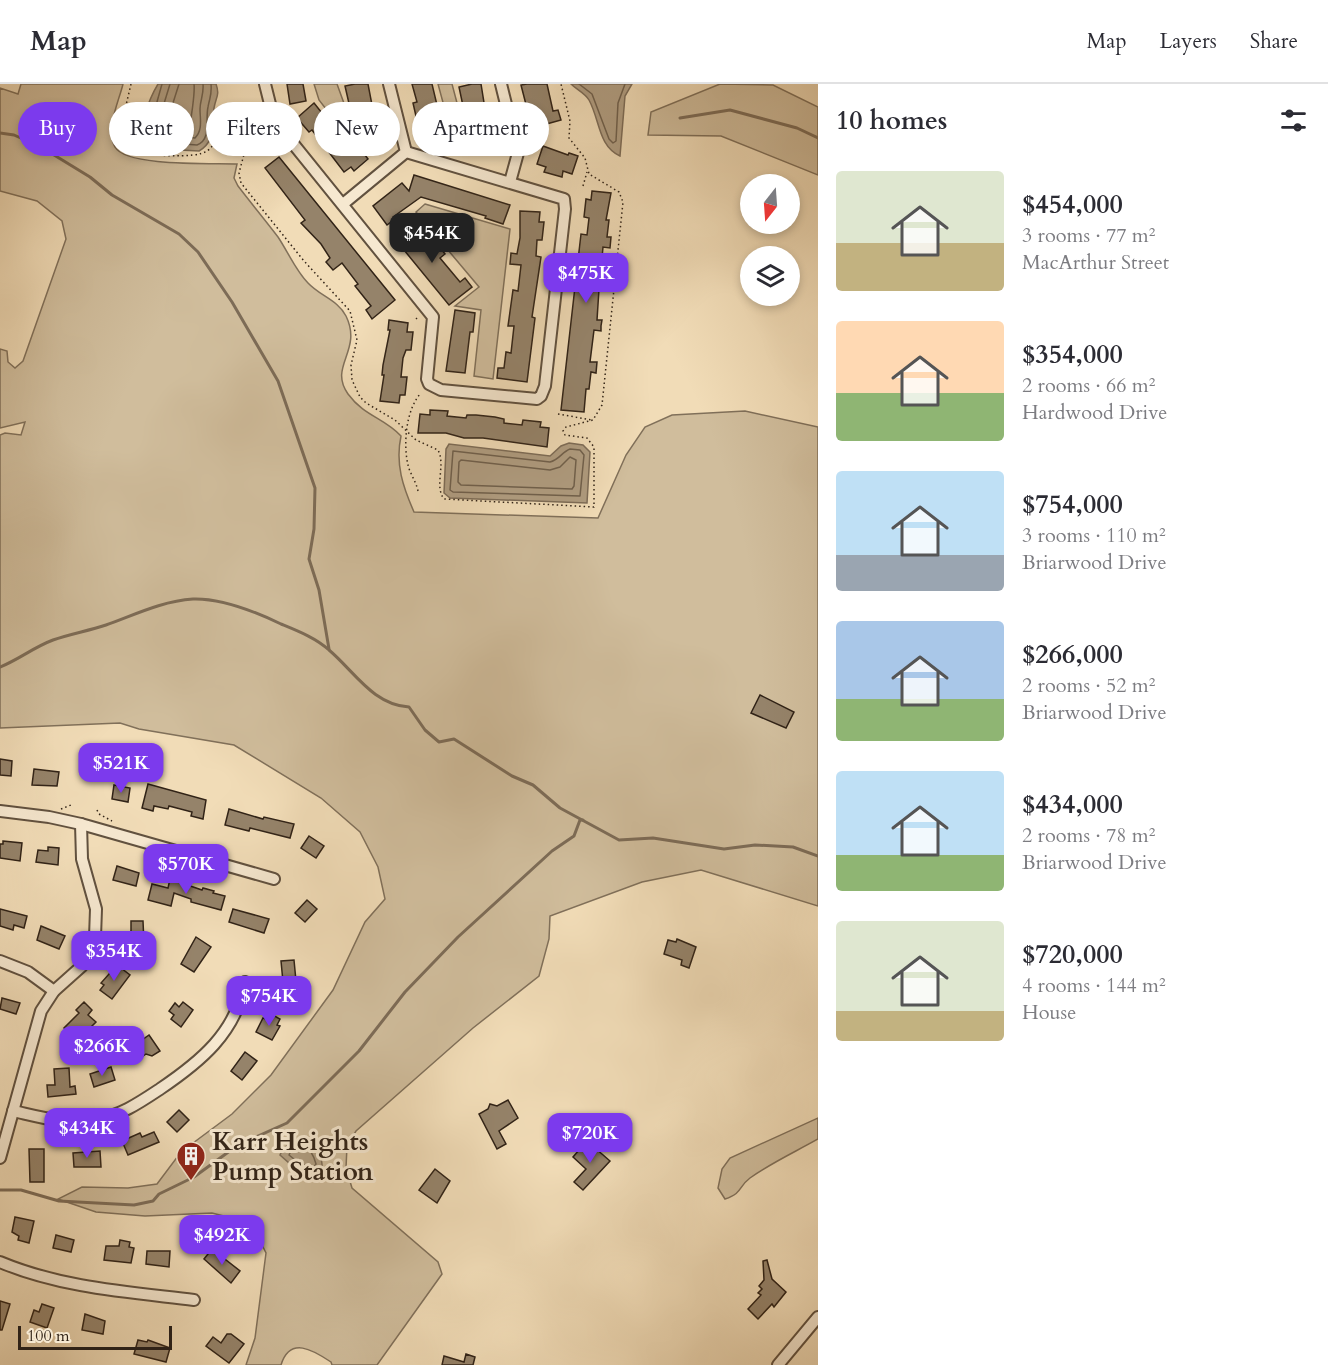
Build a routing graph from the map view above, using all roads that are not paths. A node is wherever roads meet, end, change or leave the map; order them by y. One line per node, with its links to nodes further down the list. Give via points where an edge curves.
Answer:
1 (265, 84): 6 (street, via 274,120)
2 (389, 84): 4 (street)
3 (501, 84): 5 (street, via 518,153)
4 (406, 152): 5 (street); 6 (street)
5 (510, 182): 6 (street, via 561,196 565,203 545,386 537,399 441,390 429,384 433,317)
6 (343, 204)
7 (0, 811): 8 (street)
8 (81, 824): 9 (street); 12 (street, via 82,859 96,909 95,937 81,966)
9 (274, 879)
10 (0, 961): 12 (street, via 28,972)
11 (245, 982): 13 (street, via 232,1020 214,1047 195,1065 131,1109 74,1122)
12 (54, 990): 13 (street, via 41,1011)
13 (13, 1111): 14 (street)
14 (0, 1158)
15 (0, 1262): 16 (street, via 80,1286)
16 (194, 1300)
17 (818, 1317): 18 (street)
18 (778, 1365)

